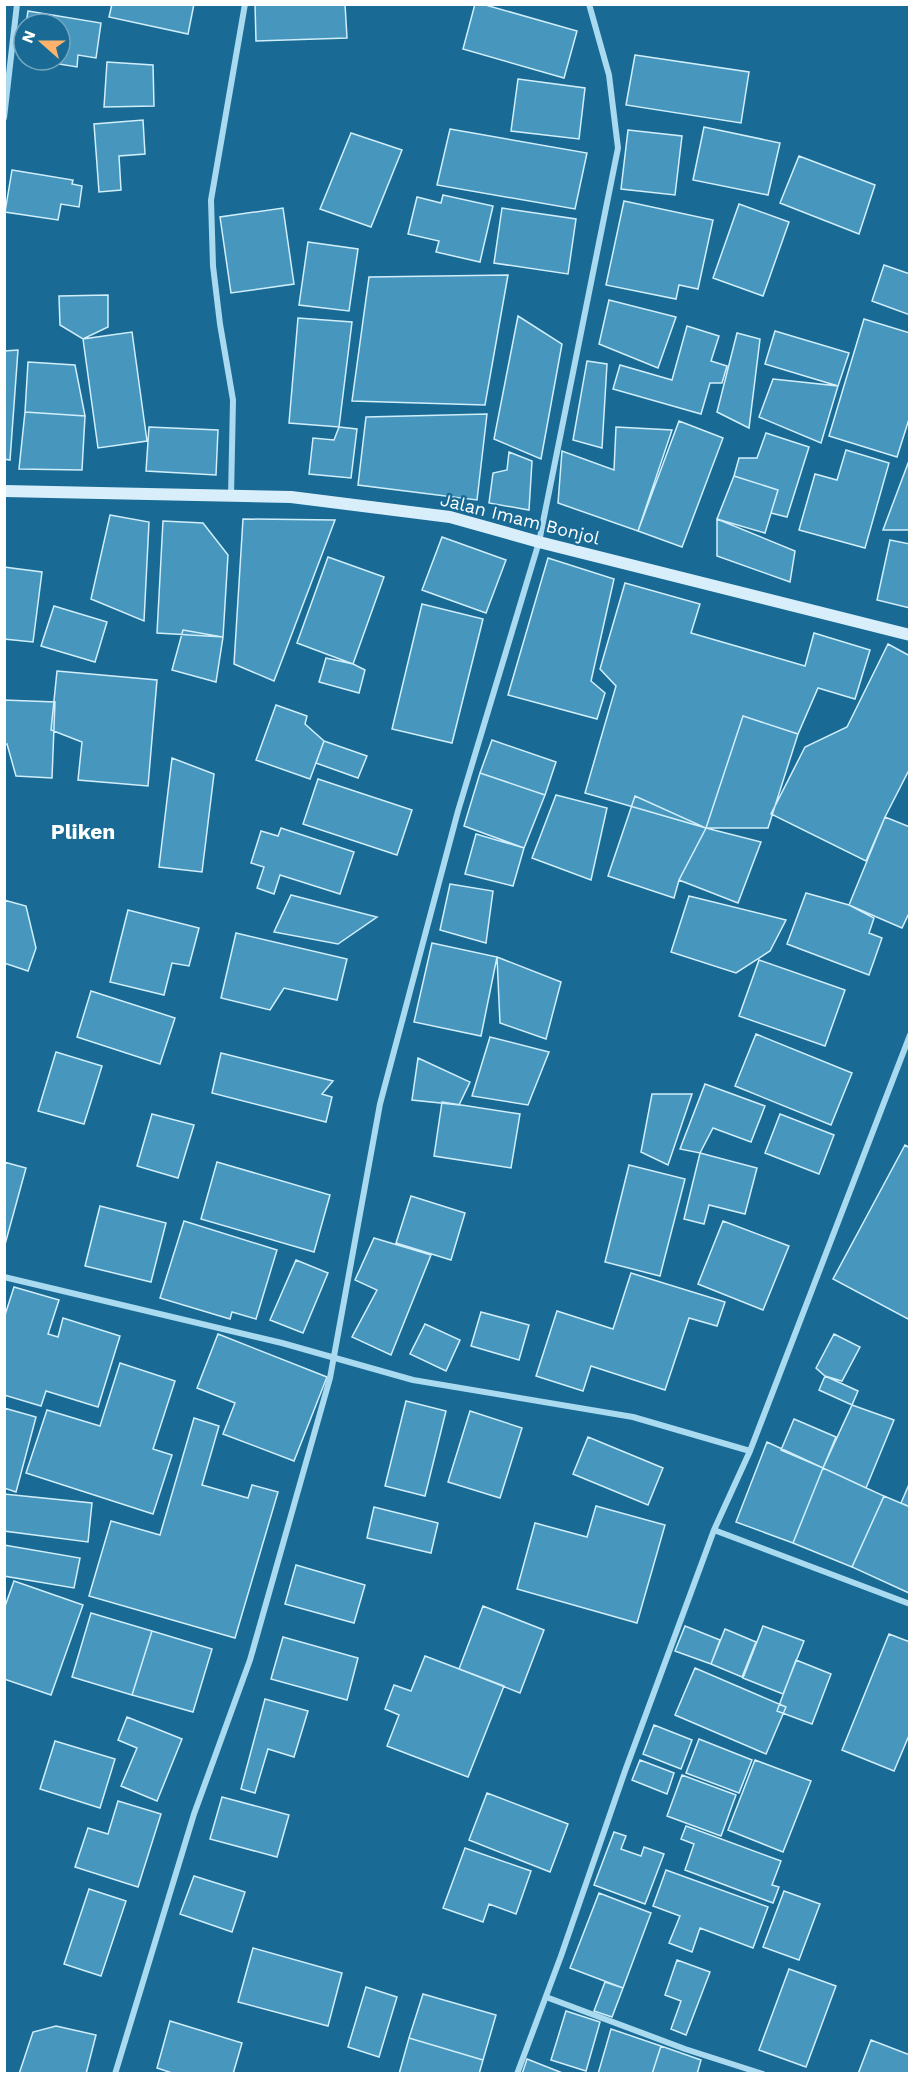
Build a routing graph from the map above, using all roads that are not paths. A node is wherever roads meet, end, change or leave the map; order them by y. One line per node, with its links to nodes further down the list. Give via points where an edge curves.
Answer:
1 (17, 4): 4 (street)
2 (245, 4): 6 (street, via 211,200 213,266 233,400)
3 (589, 4): 7 (street, via 609,75 618,148)
4 (4, 118)
5 (4, 491): 6 (main road, Jalan Imam Bonjol)
6 (231, 496): 7 (main road, Jalan Imam Bonjol, via 291,497 450,517)
7 (539, 542): 8 (main road, Jalan Imam Bonjol); 11 (street, via 458,811 380,1104)
8 (909, 635)
9 (909, 1035): 12 (street)
10 (4, 1277): 11 (street)
11 (334, 1357): 12 (street, via 414,1380 633,1417); 16 (street, via 250,1660 194,1814)
12 (750, 1451): 13 (street)
13 (714, 1530): 14 (street); 15 (street)
14 (909, 1604)
15 (546, 1997): 17 (street); 18 (street, via 685,2049)
16 (115, 2073)
17 (517, 2073)
18 (763, 2073)

